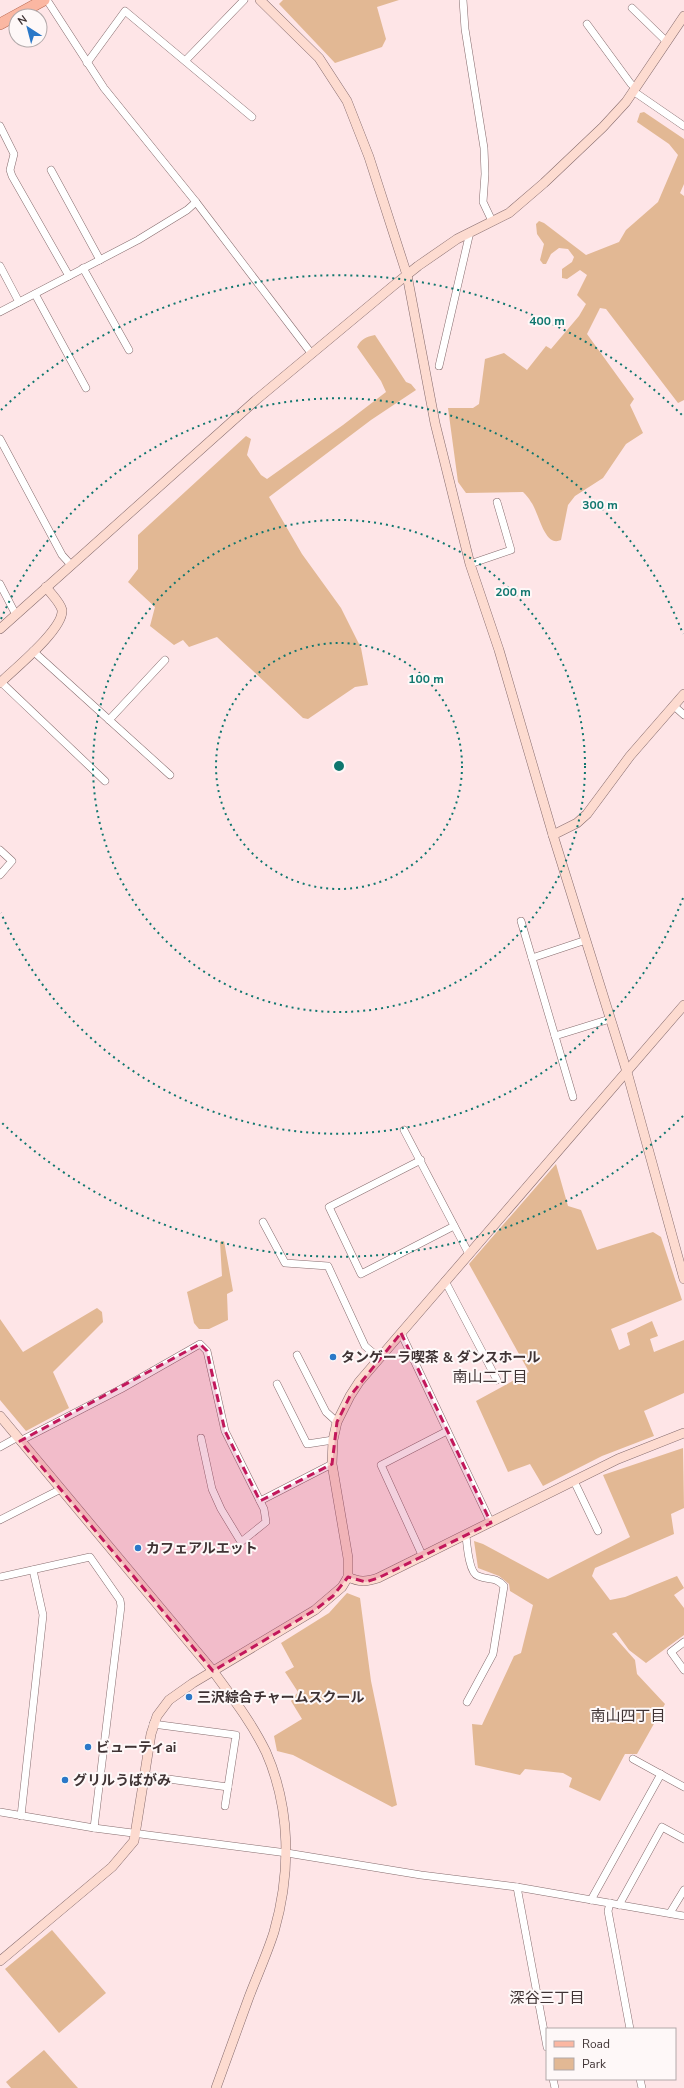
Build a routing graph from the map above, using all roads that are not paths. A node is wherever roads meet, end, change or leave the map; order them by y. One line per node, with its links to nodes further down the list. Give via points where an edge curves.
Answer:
1 (46, 0): 7 (main road); 11 (street)
2 (244, 0): 10 (street)
3 (260, 0): 23 (street, via 319,58 347,101)
4 (463, 0): 18 (street, via 465,29 484,148 483,202)
5 (632, 8): 9 (street)
6 (684, 16): 9 (street)
7 (0, 24)
8 (587, 24): 12 (street)
9 (667, 42): 12 (street)
10 (186, 60): 11 (street, via 125,11); 13 (street)
11 (87, 64): 17 (street)
12 (635, 90): 15 (street); 18 (street, via 603,127 544,183 509,213)
13 (252, 117)
14 (0, 126): 24 (street, via 14,154 10,170 12,176)
15 (684, 126)
16 (51, 170): 20 (street)
17 (196, 202): 20 (street, via 162,225); 29 (street)
18 (492, 221): 19 (street)
19 (470, 232): 23 (street); 30 (street)
20 (100, 260): 22 (street)
21 (0, 266): 26 (street)
22 (83, 268): 24 (street); 28 (street)
23 (407, 275): 29 (street); 34 (street, via 435,423)
24 (69, 276): 25 (street)
25 (36, 294): 26 (street); 31 (street)
26 (19, 302): 27 (street)
27 (0, 312)
28 (129, 350)
29 (311, 353): 35 (street)
30 (439, 366)
31 (86, 388)
32 (0, 439): 35 (street, via 62,555)
33 (497, 502): 34 (street, via 511,550)
34 (470, 564): 49 (street, via 499,650)
35 (71, 566): 37 (street)
36 (0, 584): 38 (street)
37 (46, 587): 38 (street); 40 (street, via 62,609 62,615)
38 (16, 615): 39 (street)
39 (0, 629)
40 (33, 651): 42 (street); 46 (street)
41 (165, 660): 46 (street)
42 (0, 682): 48 (street)
43 (684, 694): 44 (street)
44 (674, 706): 45 (street); 49 (street, via 630,756 587,814 577,823)
45 (684, 715)
46 (109, 720): 47 (street)
47 (170, 775)
48 (105, 782)
49 (553, 835): 53 (street)
50 (0, 850): 51 (street, via 12,861)
51 (0, 875)
52 (521, 921): 54 (street)
53 (586, 940): 54 (street); 56 (street)
54 (532, 958): 57 (street)
55 (684, 1006): 58 (street)
56 (610, 1019): 57 (street); 58 (street)
57 (555, 1036): 59 (street)
58 (627, 1072): 64 (street); 65 (street)
59 (573, 1097)
60 (404, 1130): 61 (street)
61 (420, 1160): 63 (street); 63 (street, via 329,1207 361,1274)
62 (263, 1222): 69 (street, via 286,1263 328,1266 365,1346)
63 (454, 1226): 64 (street)
64 (469, 1254): 66 (street)
65 (684, 1278)
66 (445, 1281): 67 (street); 70 (street)
67 (401, 1333): 69 (street); 74 (street)
68 (297, 1355): 73 (street, via 326,1412)
69 (379, 1358): 73 (street, via 359,1382)
70 (497, 1380)
71 (277, 1384): 78 (street, via 307,1444)
72 (0, 1416): 77 (street)
73 (337, 1422): 78 (street)
74 (447, 1431): 85 (street); 88 (street, via 381,1465)
75 (684, 1433): 81 (street, via 618,1459)
76 (201, 1438): 83 (street, via 212,1489 241,1542 266,1522)
77 (19, 1439): 79 (street); 82 (street); 83 (street, via 121,1389 200,1344 207,1351 225,1431)
78 (333, 1440): 80 (street)
79 (0, 1447)
80 (332, 1464): 83 (street); 91 (street, via 348,1558)
81 (574, 1480): 85 (street); 86 (street)
82 (61, 1489): 84 (street); 94 (street)
83 (260, 1501)
84 (0, 1520)
85 (491, 1523): 87 (street)
86 (598, 1531)
87 (466, 1536): 88 (street); 95 (street, via 472,1571 477,1576 498,1579 504,1586 493,1654)
88 (424, 1557): 91 (street, via 385,1576 366,1582)
89 (33, 1570): 90 (street); 104 (street, via 43,1615); 105 (street, via 90,1557 120,1600)
90 (0, 1577)
91 (348, 1577): 94 (street, via 342,1587 315,1610)
92 (684, 1642): 93 (street, via 671,1652)
93 (684, 1670)
94 (213, 1672): 96 (street, via 178,1692 169,1700); 108 (street, via 245,1714 266,1752 285,1820)
95 (467, 1702)
96 (154, 1724): 99 (street); 100 (street, via 236,1735)
97 (634, 1759): 98 (street)
98 (661, 1774): 101 (street); 111 (street)
99 (146, 1776): 100 (street); 106 (street)
100 (228, 1787): 102 (street)
101 (684, 1787)
102 (225, 1806)
103 (0, 1812): 104 (street)
104 (21, 1816): 105 (street)
105 (94, 1828): 106 (street)
106 (137, 1834): 108 (street); 116 (street, via 129,1849 112,1867)
107 (684, 1840): 113 (street, via 662,1827)
108 (287, 1853): 109 (street, via 421,1875); 119 (street, via 281,1906 273,1934)
109 (517, 1887): 111 (street); 118 (street)
110 (684, 1890): 114 (street)
111 (591, 1900): 112 (street)
112 (610, 1903): 113 (street); 117 (street, via 608,1911)
113 (619, 1905): 114 (street)
114 (670, 1914): 115 (street)
115 (684, 1916)
116 (0, 1961)
117 (630, 2028)
118 (546, 2042)
119 (216, 2088)

